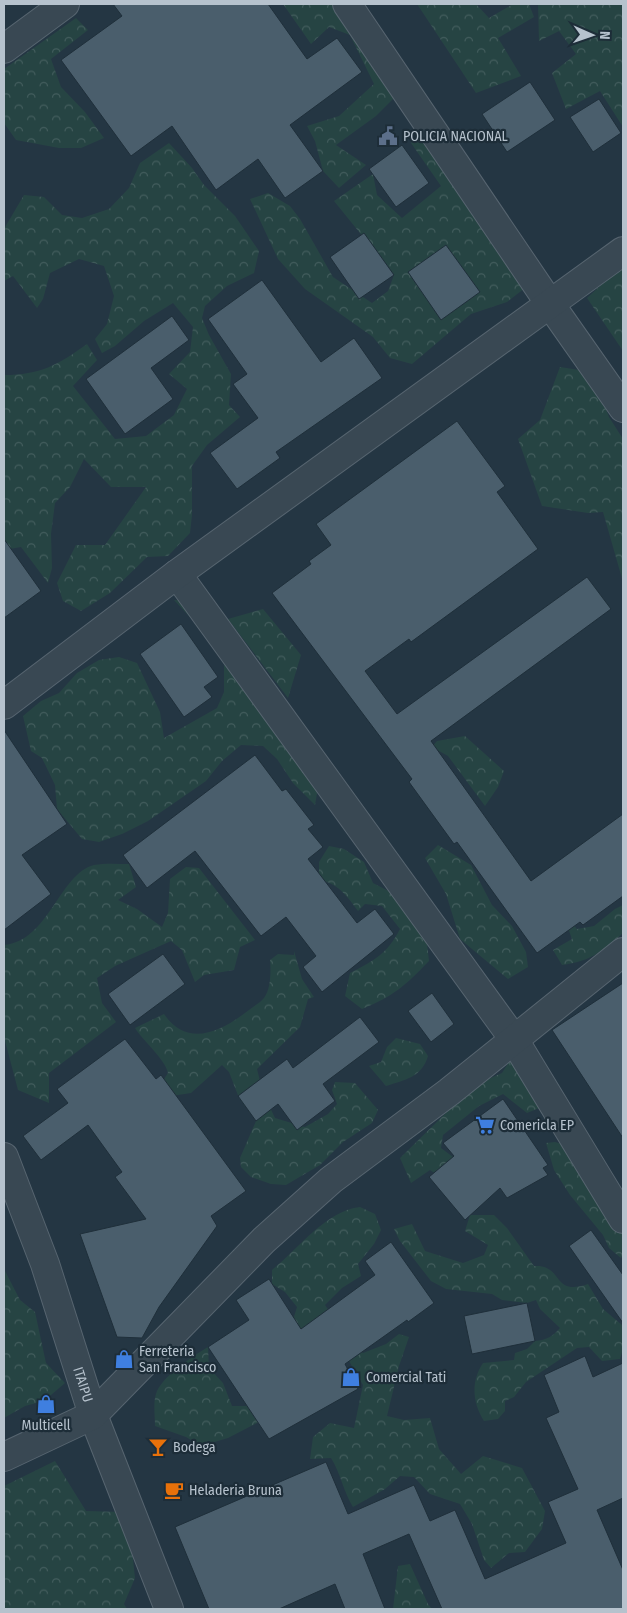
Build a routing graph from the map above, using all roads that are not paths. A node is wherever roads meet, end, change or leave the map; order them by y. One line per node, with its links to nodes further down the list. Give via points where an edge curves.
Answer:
1 (65, 4): 3 (street)
2 (347, 4): 5 (street)
3 (4, 49)
4 (623, 251): 5 (street)
5 (550, 304): 6 (street); 7 (street)
6 (623, 408)
7 (177, 574): 8 (street); 10 (street)
8 (4, 705)
9 (623, 952): 10 (street)
10 (513, 1038): 12 (street); 13 (street, via 449,1092 331,1180 264,1240)
11 (4, 1157): 13 (street, ITAIPU, via 45,1264)
12 (623, 1218)
13 (93, 1415): 14 (street); 15 (street, ITAIPU)
14 (4, 1457)
15 (168, 1609)

